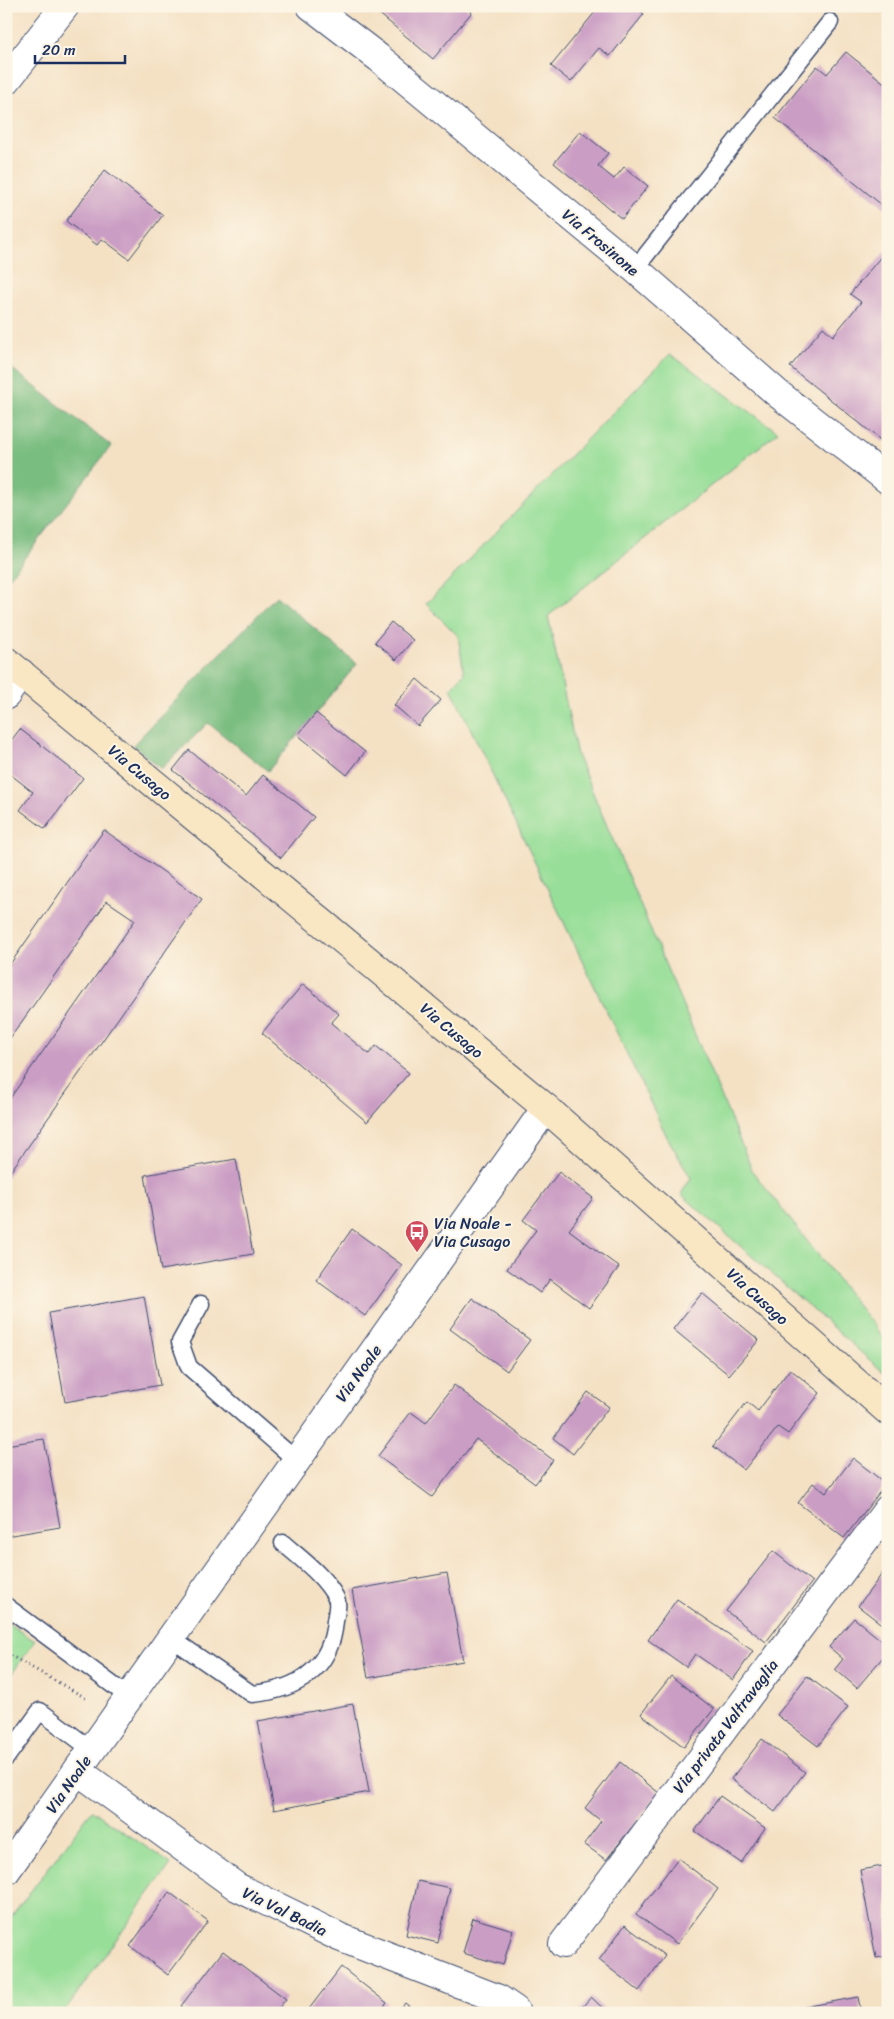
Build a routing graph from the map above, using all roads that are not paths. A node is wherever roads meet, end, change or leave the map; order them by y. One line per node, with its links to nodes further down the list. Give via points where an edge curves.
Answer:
1 (65, 6): 4 (street)
2 (311, 6): 5 (street, Via Frosinone, via 379,58)
3 (830, 22): 5 (lane)
4 (6, 81)
5 (635, 270): 6 (street, Via Frosinone, via 777,393)
6 (888, 480)
7 (11, 676): 8 (street, Via Cusago)
8 (546, 1108): 10 (street, Via Cusago); 11 (street, Via Noale)
9 (201, 1304): 11 (lane, via 180,1342 189,1367)
10 (888, 1411)
11 (296, 1460): 15 (street, Via Noale)
12 (888, 1509): 20 (street, Via privata Valtravaglia)
13 (282, 1543): 15 (lane, via 320,1575 337,1600 334,1633 322,1661 302,1681 273,1692 252,1694)
14 (6, 1606): 16 (lane)
15 (171, 1638): 16 (street, Via Noale)
16 (129, 1697): 18 (street, Via Noale)
17 (6, 1758): 18 (lane, via 40,1711)
18 (85, 1760): 19 (street, Via Noale); 21 (street, Via Val Badia, via 237,1887 339,1937 499,1999)
19 (6, 1871)
20 (563, 1944)
21 (515, 2010)

